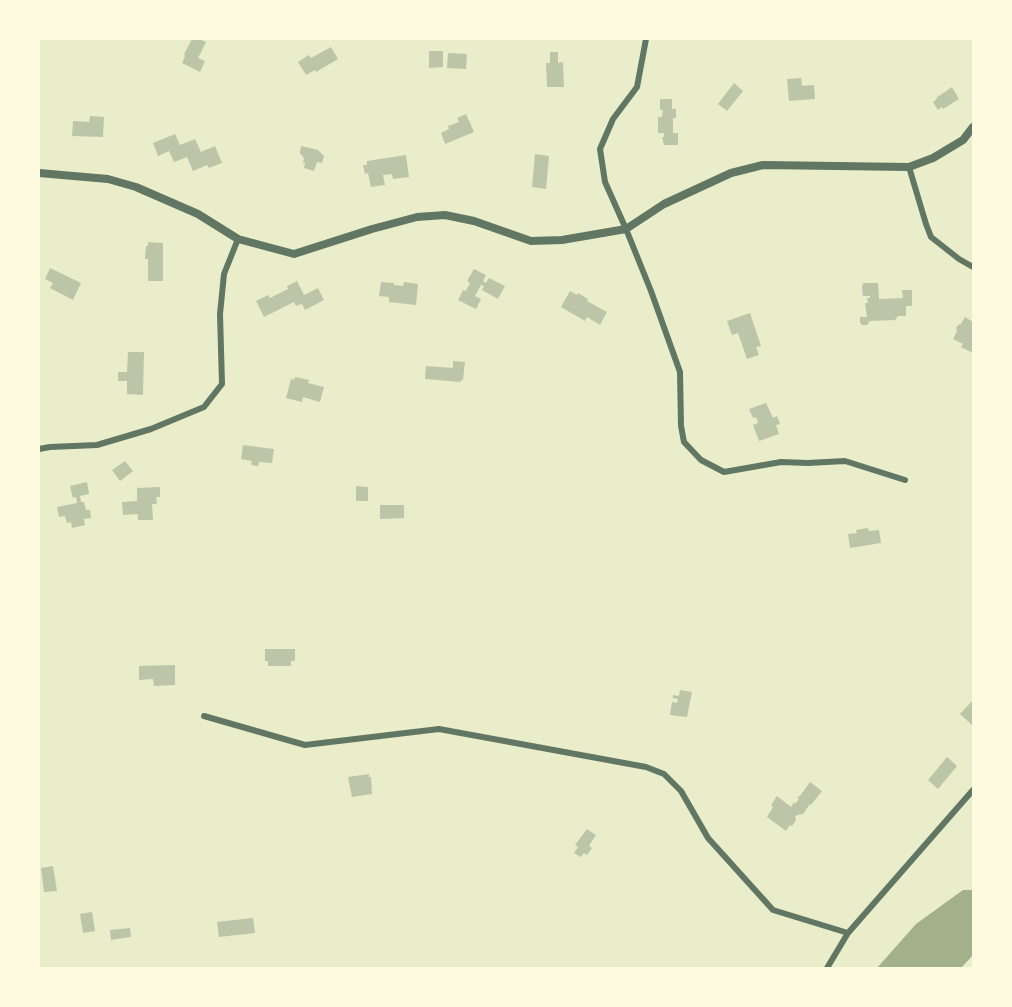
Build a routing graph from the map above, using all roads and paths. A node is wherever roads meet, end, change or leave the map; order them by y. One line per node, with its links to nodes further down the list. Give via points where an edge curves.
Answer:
1 (646, 39): 5 (street, via 637,87 613,119 600,149 605,182)
2 (973, 127): 3 (street, via 963,140)
3 (909, 167): 5 (street, via 762,165 721,177 664,204); 7 (street, via 931,237)
4 (39, 173): 6 (street, via 108,178 136,187 198,214)
5 (626, 229): 6 (street, via 531,241 445,215 417,217 294,254); 9 (street, via 680,372 684,442 701,460 724,471 781,462 845,461)
6 (238, 239): 8 (street, via 224,274 220,314 222,384 204,407 97,445)
7 (973, 267)
8 (39, 449)
9 (905, 480)
10 (204, 716): 12 (street, via 305,745 439,729 657,770 681,791 708,838 773,910)
11 (973, 790): 12 (street)
12 (848, 933): 13 (street)
13 (827, 968)

